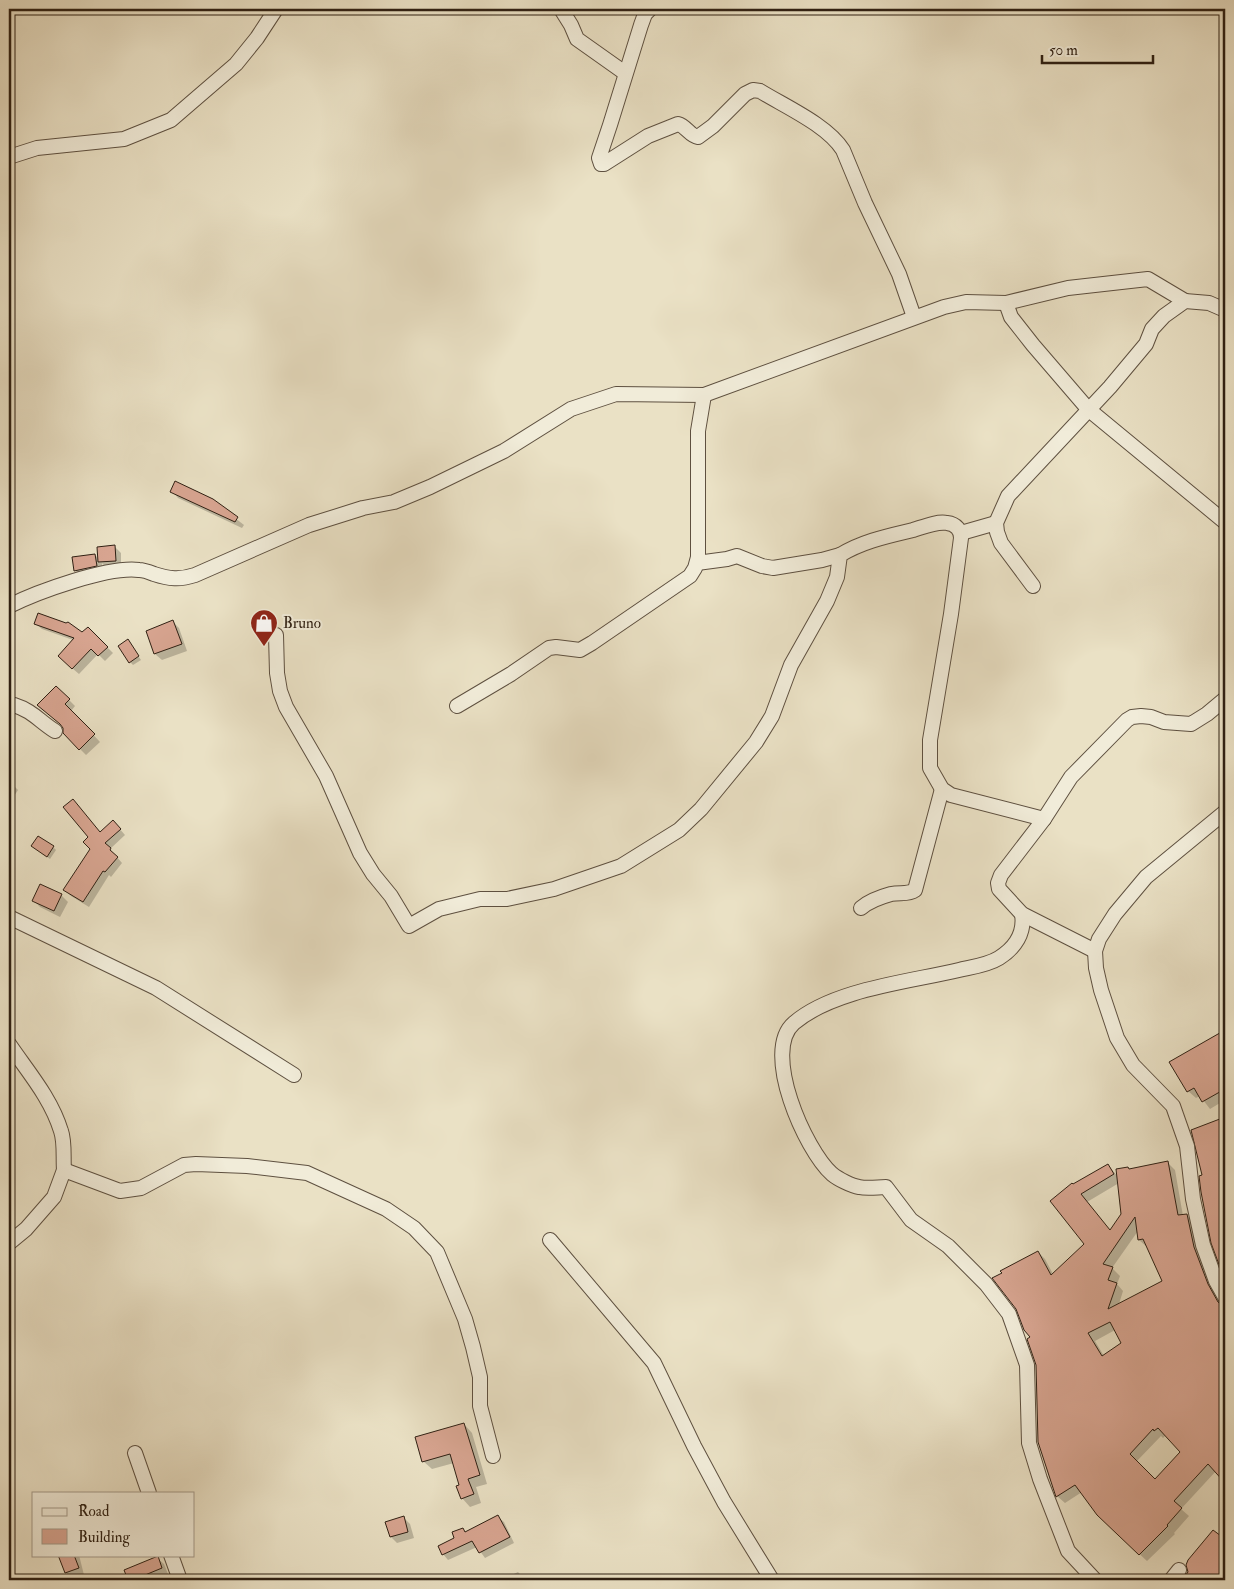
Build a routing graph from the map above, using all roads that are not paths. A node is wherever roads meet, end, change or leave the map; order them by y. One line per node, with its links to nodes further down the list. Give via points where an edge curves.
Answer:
1 (276, 9): 5 (street, via 236,64 171,120 124,139 37,148)
2 (561, 9): 4 (street, via 577,39)
3 (650, 9): 4 (street)
4 (625, 73): 9 (street, via 598,158 601,164 648,136 678,124 698,137 753,90 760,91 828,132 843,150 899,274)
5 (9, 158)
6 (1185, 301): 7 (street, via 1148,279 1068,288); 8 (street, via 1209,303); 11 (street, via 1152,329 1146,344)
7 (1006, 303): 9 (street, via 966,302); 11 (street, via 1011,317)
8 (1225, 310)
9 (914, 317): 10 (street)
10 (704, 395): 16 (street, via 698,431); 18 (street, via 616,394 572,410 504,451 430,487 394,502 309,525 195,575 183,579 140,570 107,573 44,591)
11 (1088, 409): 12 (street); 13 (street, via 1008,496)
12 (1225, 522)
13 (996, 523): 14 (street); 17 (street, via 1002,543)
14 (961, 533): 15 (street, via 945,522 875,539); 24 (street, via 930,740 930,768)
15 (840, 554): 16 (street, via 773,568 737,556); 19 (street, via 837,576 827,601 791,664 772,716 756,742 701,809 679,830 612,869 554,889 507,899 480,899 439,909 409,926 360,853 326,776 286,707 277,673)
16 (697, 563): 21 (street, via 690,576 592,644 580,650 550,648)
17 (1034, 586)
18 (9, 606)
19 (276, 635)
20 (1225, 699): 26 (street, via 1191,724 1164,722 1146,716 1132,717 1071,777)
21 (457, 706)
22 (9, 708): 23 (street, via 14,705 27,709)
23 (56, 731)
24 (942, 789): 26 (street, via 951,795); 27 (street, via 915,890 868,902)
25 (1225, 812): 30 (street, via 1146,877 1115,914)
26 (1044, 819): 28 (street, via 998,883 999,889)
27 (861, 908)
28 (1022, 914): 30 (street); 43 (street, via 1020,937 998,959 877,987 833,1002 793,1024 781,1047 792,1107 819,1160 834,1175 858,1188 886,1187 912,1220 948,1246 986,1284 1009,1314 1027,1365 1029,1443 1040,1479 1068,1551)
29 (9, 917): 32 (street, via 156,988)
30 (1096, 950): 36 (street, via 1101,990 1117,1038 1133,1064 1173,1106 1187,1146 1202,1245)
31 (9, 1044): 33 (street, via 40,1087 62,1132)
32 (294, 1075)
33 (64, 1170): 35 (street, via 54,1197); 38 (street, via 120,1191 140,1188 184,1165 246,1166 307,1173 386,1209 414,1228 437,1252 473,1347 480,1378 480,1406)
34 (550, 1240): 42 (street, via 654,1363 724,1502)
35 (9, 1243)
36 (1225, 1297)
37 (135, 1453): 39 (street)
38 (494, 1456)
39 (149, 1492)
40 (171, 1556): 41 (street)
41 (180, 1580)
42 (772, 1580)
43 (1096, 1580)

